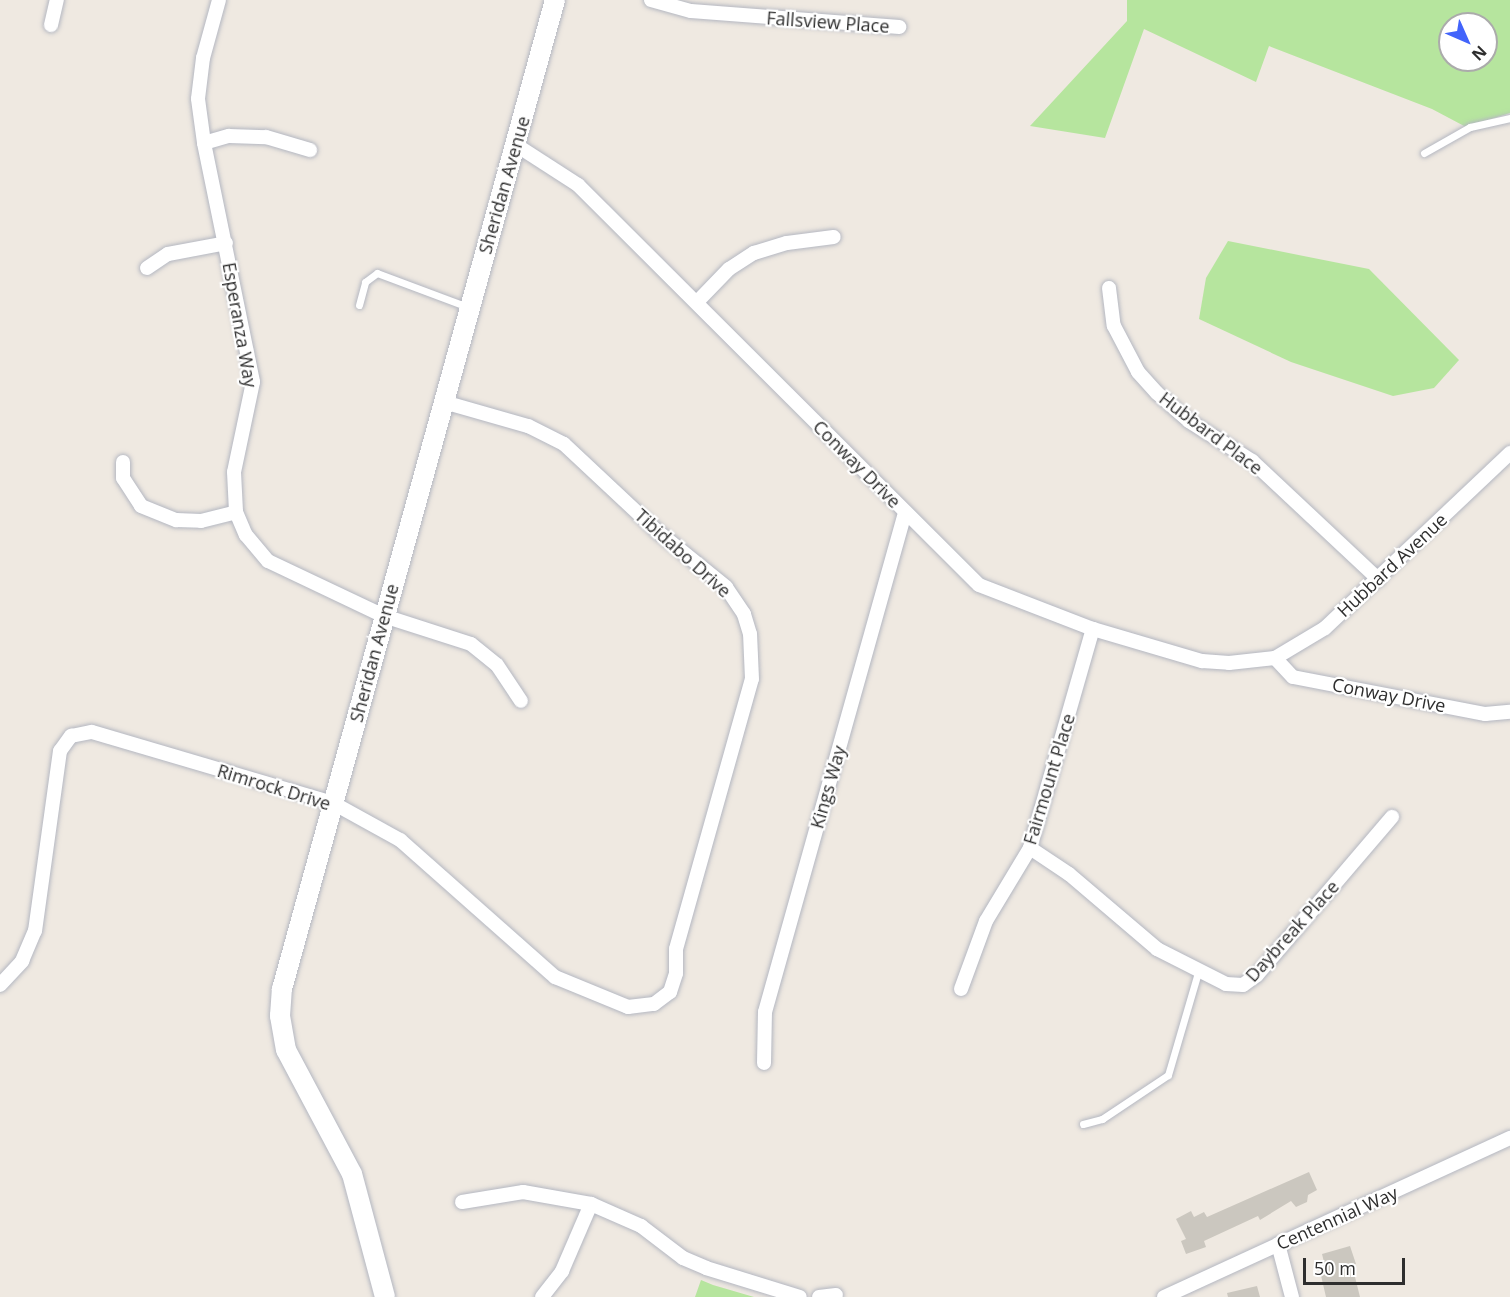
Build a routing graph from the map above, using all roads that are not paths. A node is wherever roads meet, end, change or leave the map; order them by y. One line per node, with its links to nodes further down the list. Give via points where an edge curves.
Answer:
1 (57, 0): 5 (street)
2 (219, 0): 8 (street, Esperanza Way, via 202,58 198,99)
3 (555, 0): 9 (street, Sheridan Avenue)
4 (651, 0): 6 (street, Fallsview Place, via 691,11)
5 (51, 25)
6 (899, 27)
7 (1510, 118): 11 (lane, via 1470,127)
8 (204, 143): 10 (street, via 229,136 266,137); 13 (street, Esperanza Way)
9 (516, 145): 16 (street, Conway Drive, via 578,185); 18 (street, Sheridan Avenue)
10 (310, 150)
11 (1424, 153)
12 (834, 237): 16 (street, via 787,243 754,253 729,268)
13 (226, 243): 14 (street, via 168,254); 22 (street, Esperanza Way, via 253,382 234,472)
14 (147, 268)
15 (1109, 288): 24 (street, Hubbard Place, via 1114,326 1138,372 1157,393 1189,421 1252,461)
16 (697, 302): 23 (street, Conway Drive)
17 (359, 304): 18 (lane, via 365,282 377,273)
18 (470, 308): 19 (street, Sheridan Avenue)
19 (444, 402): 25 (street, Sheridan Avenue); 33 (street, Tibidabo Drive, via 528,426 564,444 658,532 726,587 744,614 750,634 752,679)
20 (1510, 453): 24 (street, Hubbard Avenue)
21 (123, 462): 22 (street, via 123,478 141,506 176,520 201,521)
22 (236, 512): 25 (street, Esperanza Way, via 246,535 268,561)
23 (905, 513): 26 (street, Conway Drive, via 979,585); 37 (street, Kings Way, via 765,1012)
24 (1378, 579): 27 (street, Hubbard Avenue, via 1325,628)
25 (384, 616): 28 (street, Esperanza Way, via 471,644 497,665); 30 (street, Sheridan Avenue)
26 (1093, 629): 27 (street, Conway Drive, via 1202,661 1229,663); 32 (street, Fairmount Place)
27 (1269, 658): 29 (street, Conway Drive, via 1293,676 1485,714)
28 (521, 701)
29 (1510, 712)
30 (333, 803): 33 (street, Rimrock Drive, via 400,840 555,977 628,1007 654,1004 670,992 676,973); 35 (street, Rimrock Drive, via 92,732 71,736 60,751 35,931 22,961); 44 (street, Sheridan Avenue, via 282,989 280,1016 292,1063 351,1174)
31 (1392, 817): 34 (street, Daybreak Place, via 1257,975 1244,985 1226,984)
32 (1030, 848): 34 (street, Daybreak Place, via 1069,873 1157,949); 36 (street, Fairmount Place, via 986,921)
33 (676, 949)
34 (1198, 969): 38 (lane, via 1167,1075 1102,1119)
35 (0, 985)
36 (961, 989)
37 (764, 1063)
38 (1083, 1124)
39 (1510, 1138): 42 (street, Centennial Way)
40 (462, 1202): 41 (street, via 523,1192)
41 (591, 1204): 45 (street, via 562,1270); 46 (street, via 641,1226 683,1258)
42 (1278, 1244): 48 (street, Centennial Way); 49 (street)
43 (836, 1295): 47 (street)
44 (385, 1297)
45 (542, 1297)
46 (800, 1297)
47 (819, 1297)
48 (1164, 1297)
49 (1292, 1297)

